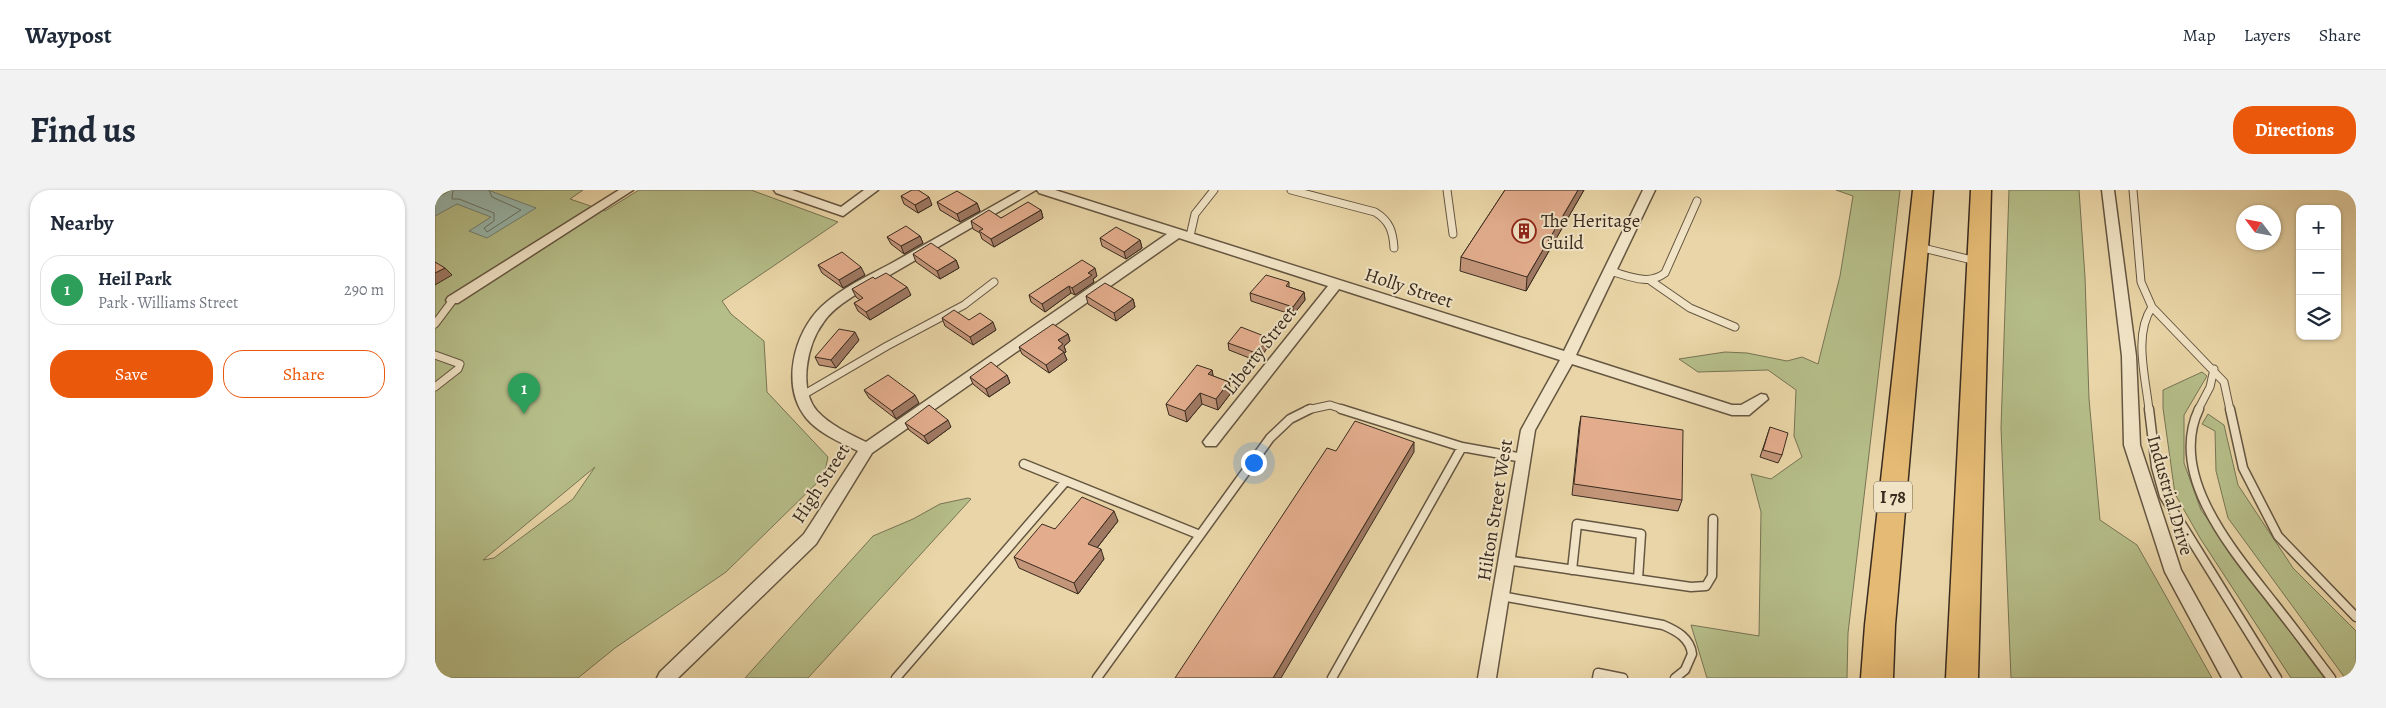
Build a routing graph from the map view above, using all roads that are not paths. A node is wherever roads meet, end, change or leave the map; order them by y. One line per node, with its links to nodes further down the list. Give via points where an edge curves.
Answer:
1 (627, 190): 26 (street)
2 (780, 190): 3 (street, via 843,212)
3 (872, 190)
4 (1030, 190): 34 (street, via 831,305 816,320 804,347 800,384)
5 (1043, 190): 15 (street, Holly Street)
6 (1094, 190): 15 (street)
7 (1215, 190): 17 (lane, via 1195,214)
8 (1291, 190): 20 (lane, via 1384,217 1393,230)
9 (1447, 190): 18 (lane)
10 (1649, 190): 22 (street, Hilton Street West)
11 (1923, 190): 19 (highway, I 78)
12 (1981, 190): 21 (highway)
13 (2108, 190): 59 (street, Industrial Drive, via 2129,356 2132,445 2173,572)
14 (2133, 190): 27 (lane, via 2141,282)
15 (1083, 201): 17 (street, Holly Street)
16 (1697, 201): 23 (lane, via 1665,273 1658,280)
17 (1184, 234): 25 (street, Holly Street); 38 (street, High Street)
18 (1453, 234)
19 (1917, 247): 21 (lane); 57 (highway, I 78)
20 (1395, 248)
21 (1978, 261): 58 (highway)
22 (1610, 271): 23 (lane); 31 (street, Hilton Street West)
23 (1651, 281): 29 (lane, via 1683,306)
24 (994, 282): 34 (lane, via 955,310)
25 (1337, 283): 31 (street, Holly Street); 36 (street, Liberty Street)
26 (453, 300): 28 (lane)
27 (2153, 307): 32 (lane); 60 (lane, via 2148,313 2142,344 2156,467 2164,496)
28 (435, 324)
29 (1735, 326)
30 (435, 355): 33 (lane, via 460,364)
31 (1568, 358): 35 (street, Holly Street, via 1732,410 1744,411); 39 (street, Hilton Street West, via 1528,430)
32 (2213, 369): 48 (lane, via 2224,382 2243,468 2279,536); 61 (lane, via 2213,378 2193,417 2190,438 2200,494 2220,532)
33 (435, 387)
34 (803, 395): 38 (street, via 807,408 829,429)
35 (1761, 399)
36 (1211, 442)
37 (1462, 447): 39 (lane); 43 (lane, via 1344,408 1317,406 1285,421); 52 (lane)
38 (867, 449): 49 (street, High Street, via 810,539)
39 (1523, 458): 44 (street, Hilton Street West)
40 (1024, 464): 41 (lane)
41 (1066, 481): 43 (lane); 50 (lane)
42 (1713, 520): 46 (lane, via 1712,576 1706,586 1691,587)
43 (1200, 535): 51 (lane)
44 (1506, 560): 45 (lane); 47 (street, Hilton Street West)
45 (1572, 570): 46 (lane); 46 (lane, via 1577,524 1641,534)
46 (1639, 579)
47 (1501, 596): 53 (street, Hilton Street West); 56 (lane, via 1663,625 1680,632 1689,640 1692,650 1684,671)
48 (2356, 617)
49 (666, 678)
50 (896, 678)
51 (1097, 678)
52 (1332, 678)
53 (1487, 678)
54 (1597, 678): 55 (lane, via 1598,673)
55 (1623, 678)
56 (1675, 678)
57 (1877, 678)
58 (1961, 678)
59 (2231, 678)
60 (2277, 678)
61 (2331, 678)

